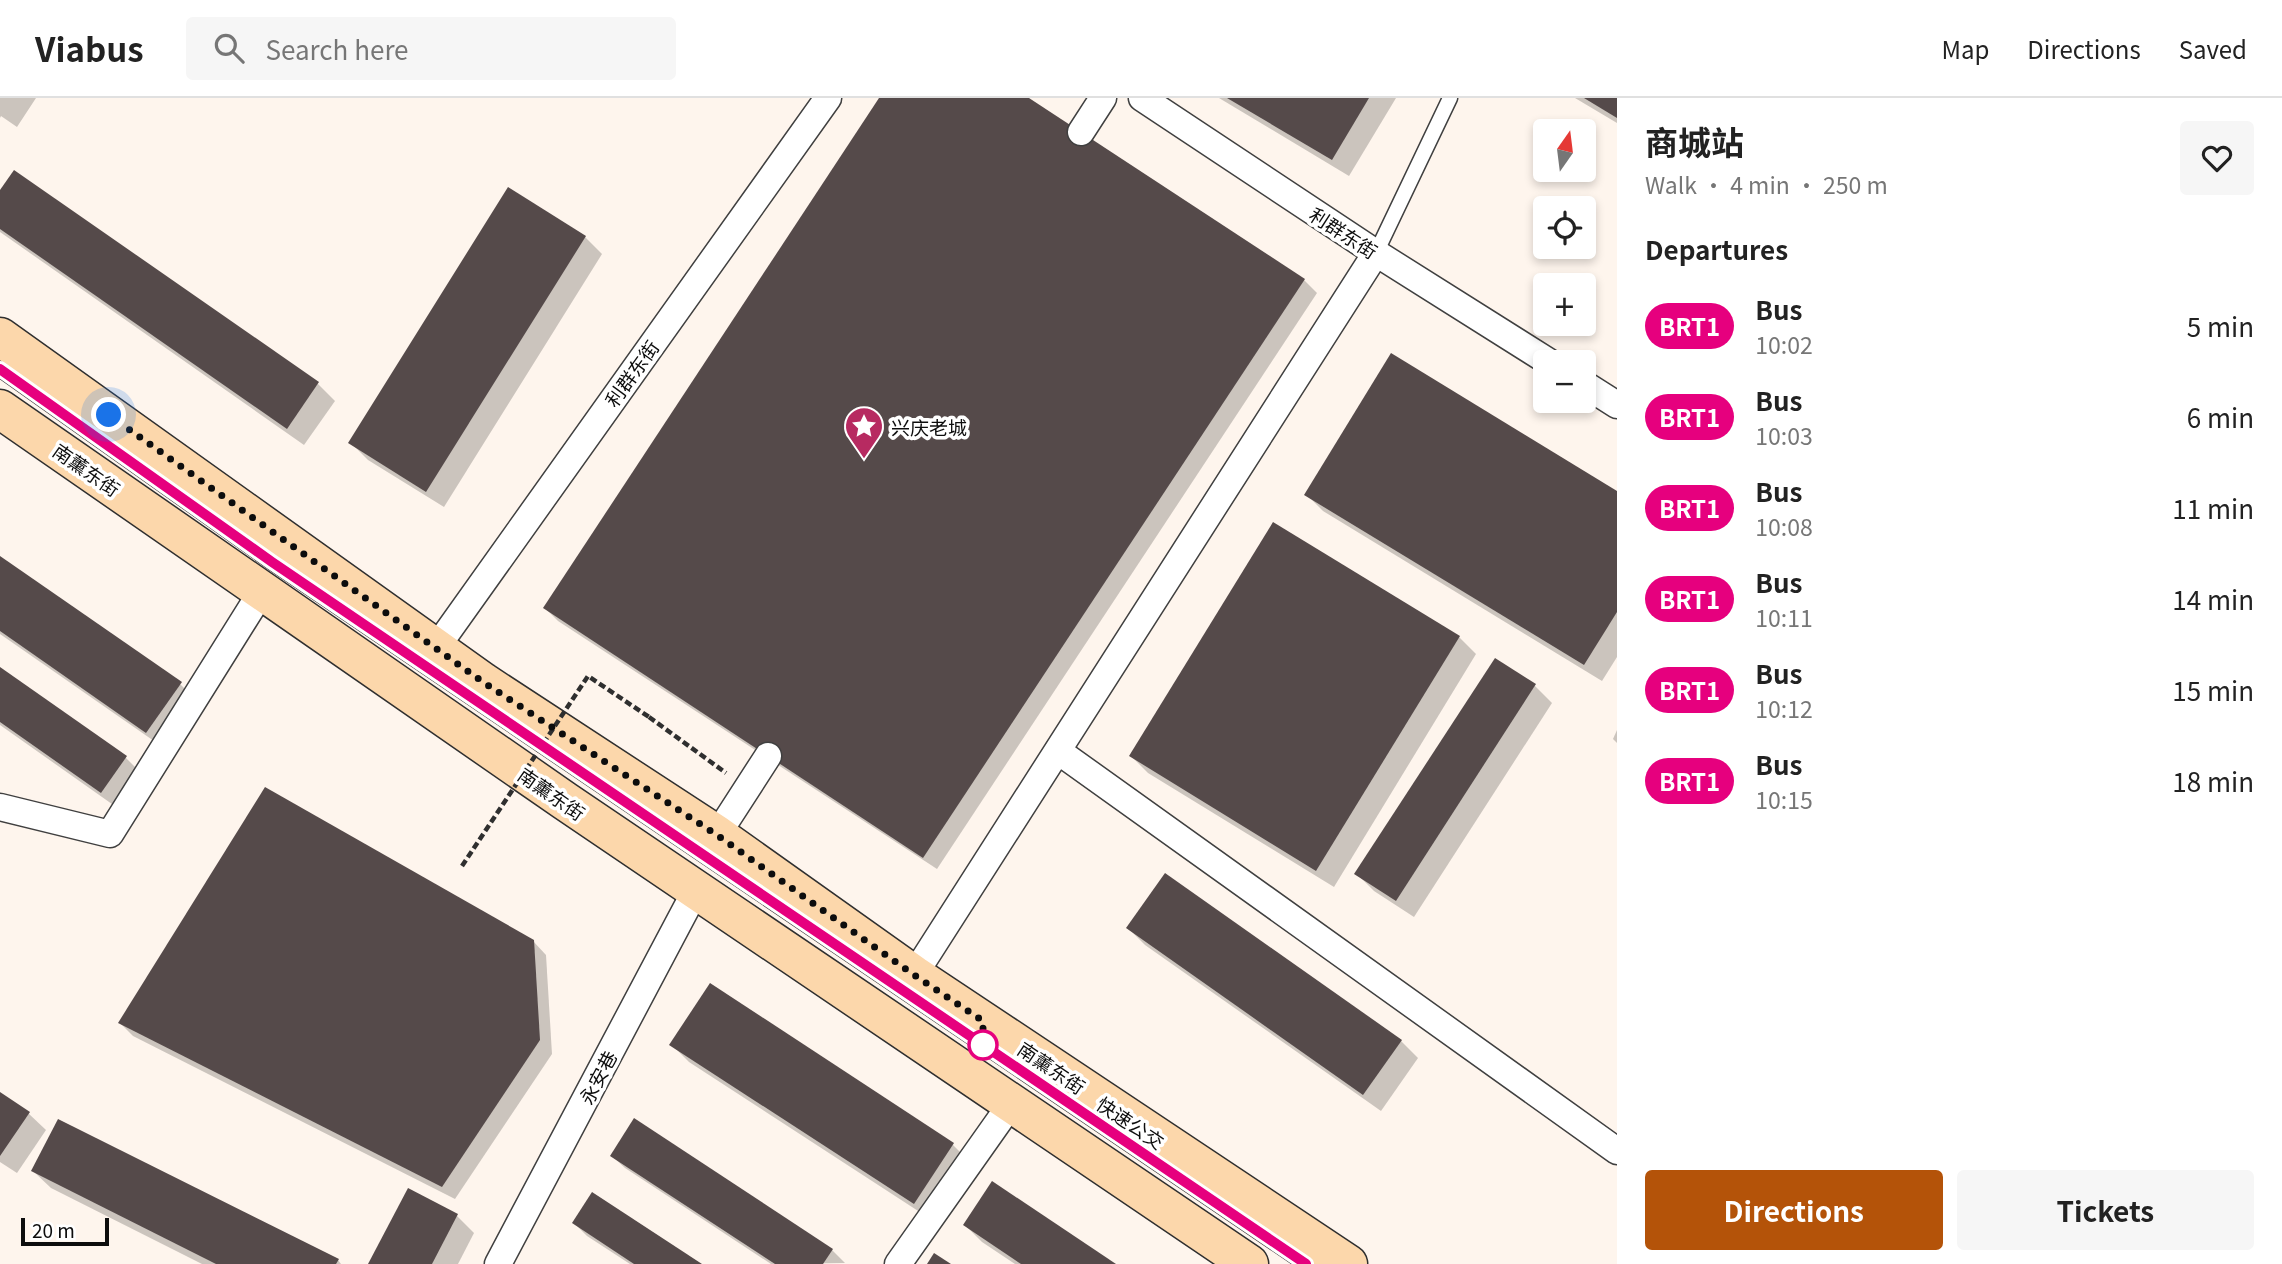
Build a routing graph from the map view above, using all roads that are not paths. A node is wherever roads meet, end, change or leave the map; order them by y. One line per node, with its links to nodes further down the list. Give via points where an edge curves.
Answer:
1 (828, 98): 14 (street, 利群东街)
2 (1103, 98): 5 (street)
3 (1142, 98): 6 (street, 利群东街)
4 (1450, 98): 6 (lane)
5 (1081, 132)
6 (1376, 253): 8 (street, 利群东街); 15 (street)
7 (0, 337): 14 (main road, 南薰东街)
8 (1533, 352)
9 (0, 369): 26 (lane, 快速公交, via 272,562)
10 (1596, 392): 11 (street)
11 (1617, 405)
12 (0, 409): 13 (main road, 南薰东街)
13 (262, 591): 17 (street, via 110,834); 19 (main road, 南薰东街)
14 (436, 648): 18 (main road, 南薰东街)
15 (1058, 751): 20 (street); 22 (street)
16 (768, 756): 18 (street)
17 (0, 807)
18 (717, 835): 20 (main road, 南薰东街)
19 (696, 890): 21 (main road, 南薰东街); 23 (street, 永安巷)
20 (914, 975): 27 (main road, 南薰东街)
21 (1011, 1104): 24 (street); 25 (main road, 南薰东街)
22 (1617, 1151)
23 (498, 1264)
24 (898, 1264)
25 (1249, 1264)
26 (1306, 1264)
27 (1348, 1264)

